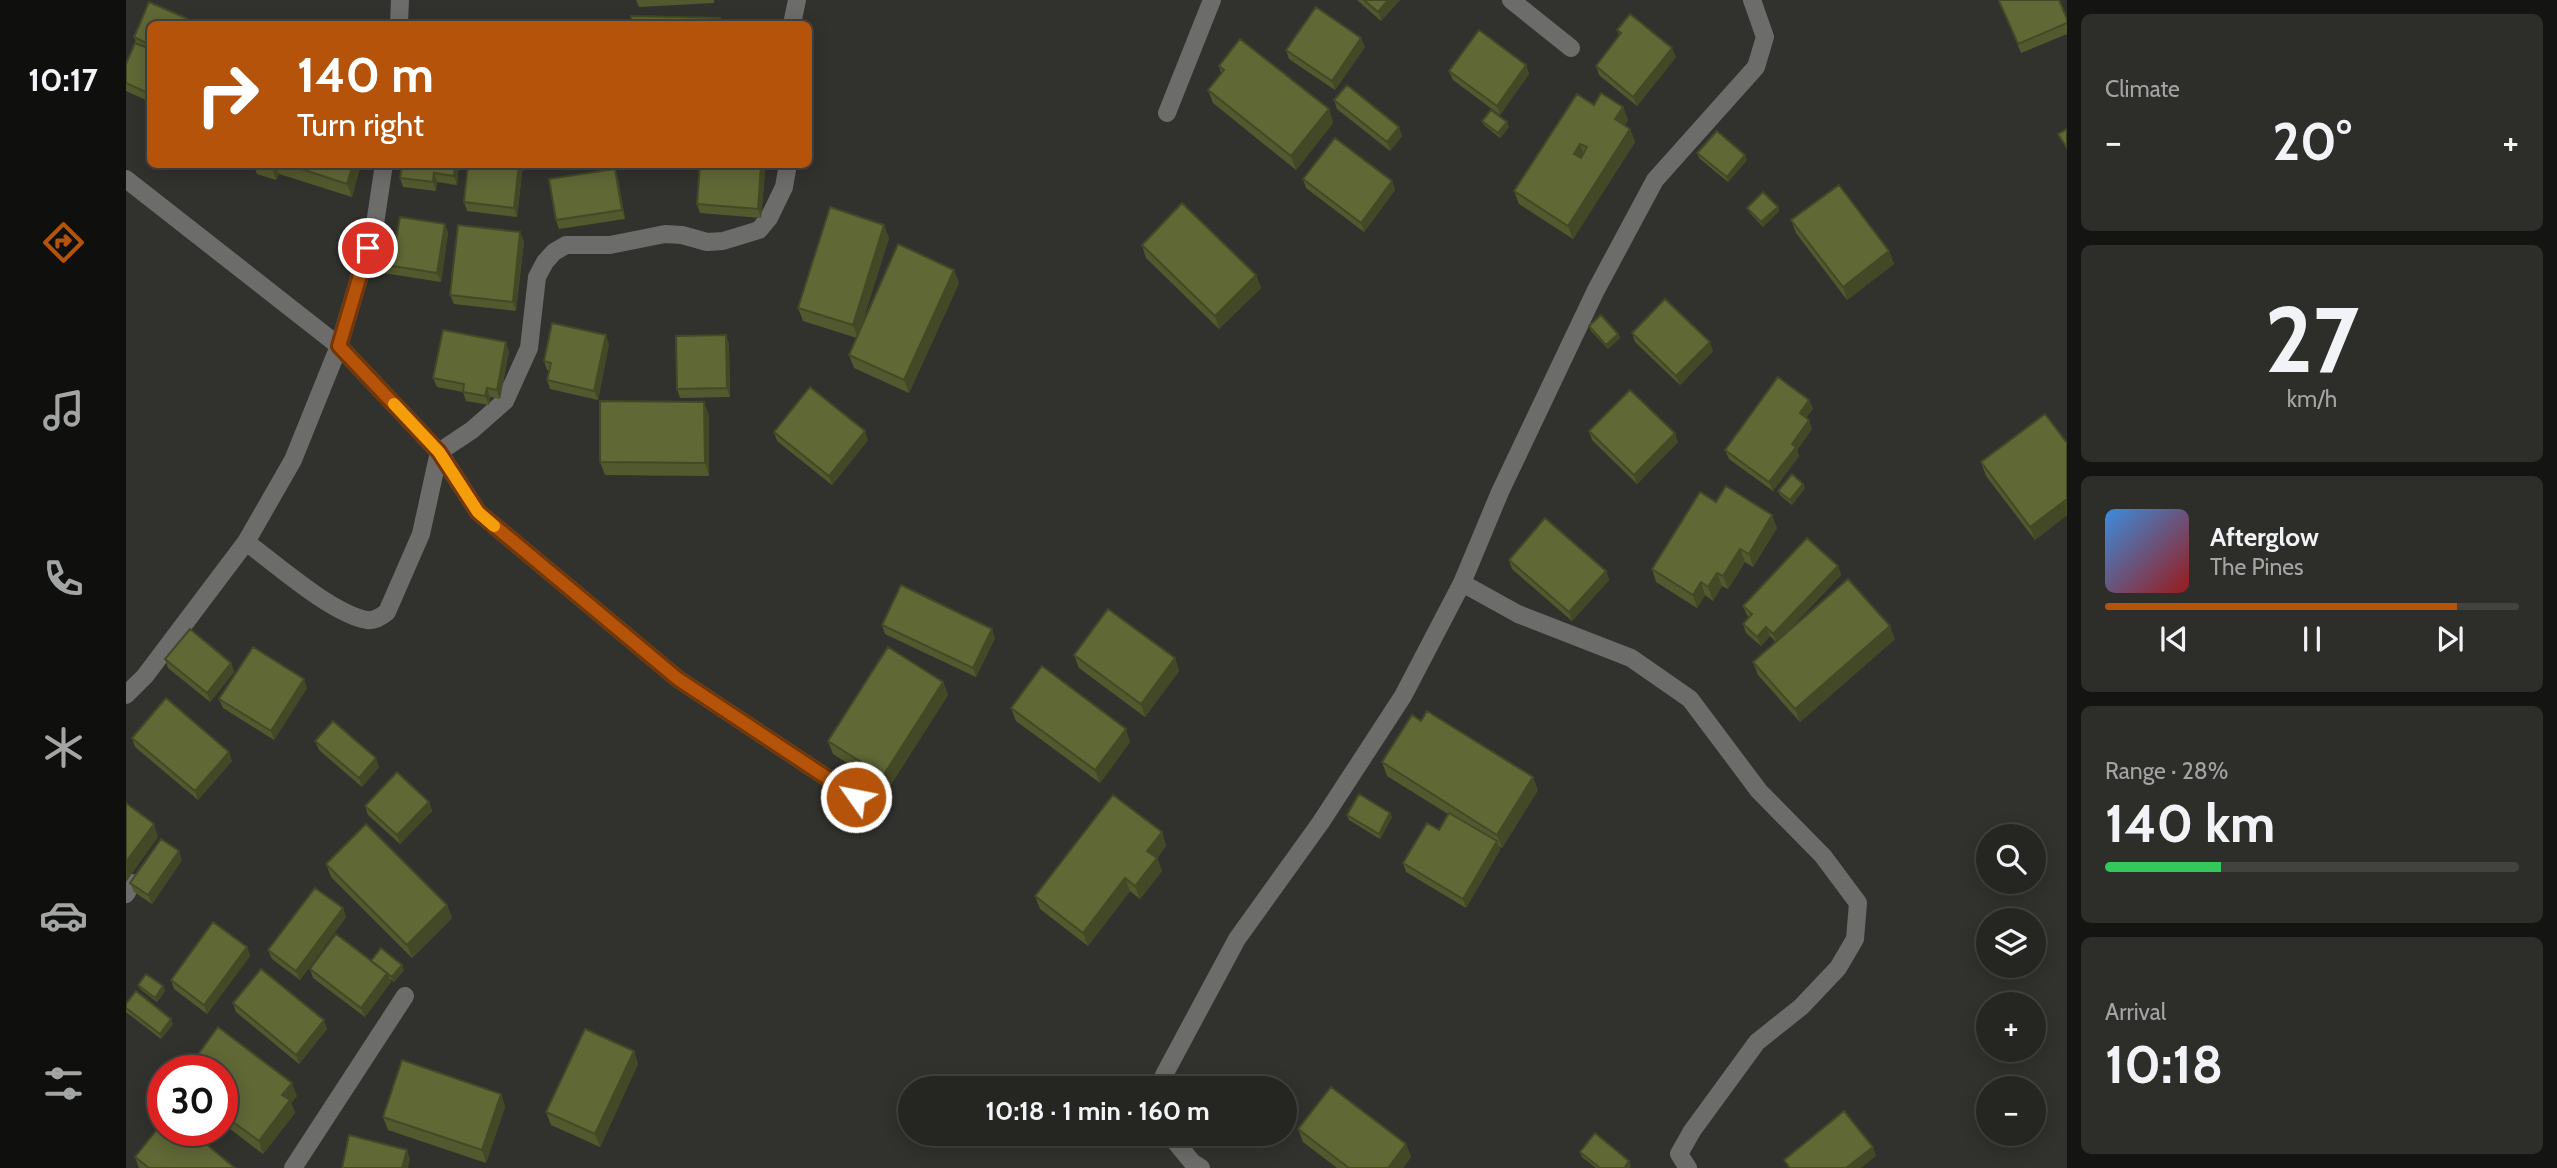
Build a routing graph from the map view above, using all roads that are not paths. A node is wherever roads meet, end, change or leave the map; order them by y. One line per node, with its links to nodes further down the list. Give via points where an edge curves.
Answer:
1 (400, 0): 6 (street)
2 (797, 0): 7 (street)
3 (1212, 0): 9 (street)
4 (1511, 0): 8 (street)
5 (1752, 0): 16 (street, via 1765,37 1756,67 1655,180 1596,290)
6 (399, 21)
7 (793, 21)
8 (1571, 48)
9 (1167, 113)
10 (383, 168): 13 (street, via 375,224)
11 (787, 168): 14 (street, via 784,187 759,230 723,241 665,234 610,245 566,245 554,252 537,277 529,348 505,401)
12 (126, 179): 13 (street)
13 (339, 346): 14 (street); 15 (street, via 293,460)
14 (439, 452): 15 (street, via 421,534 387,612 380,618 348,614); 18 (street, via 478,512 678,679)
15 (246, 542): 17 (street)
16 (1462, 583): 20 (street, via 1403,696 1237,939); 24 (street, via 1518,614 1630,658 1690,699 1759,791 1823,856 1858,903 1855,939 1838,968 1801,1007 1757,1042 1679,1154)
17 (126, 695)
18 (856, 797)
19 (405, 996): 22 (street)
20 (1164, 1076)
21 (1179, 1146): 23 (street)
22 (293, 1168)
23 (1202, 1168)
24 (1688, 1168)

